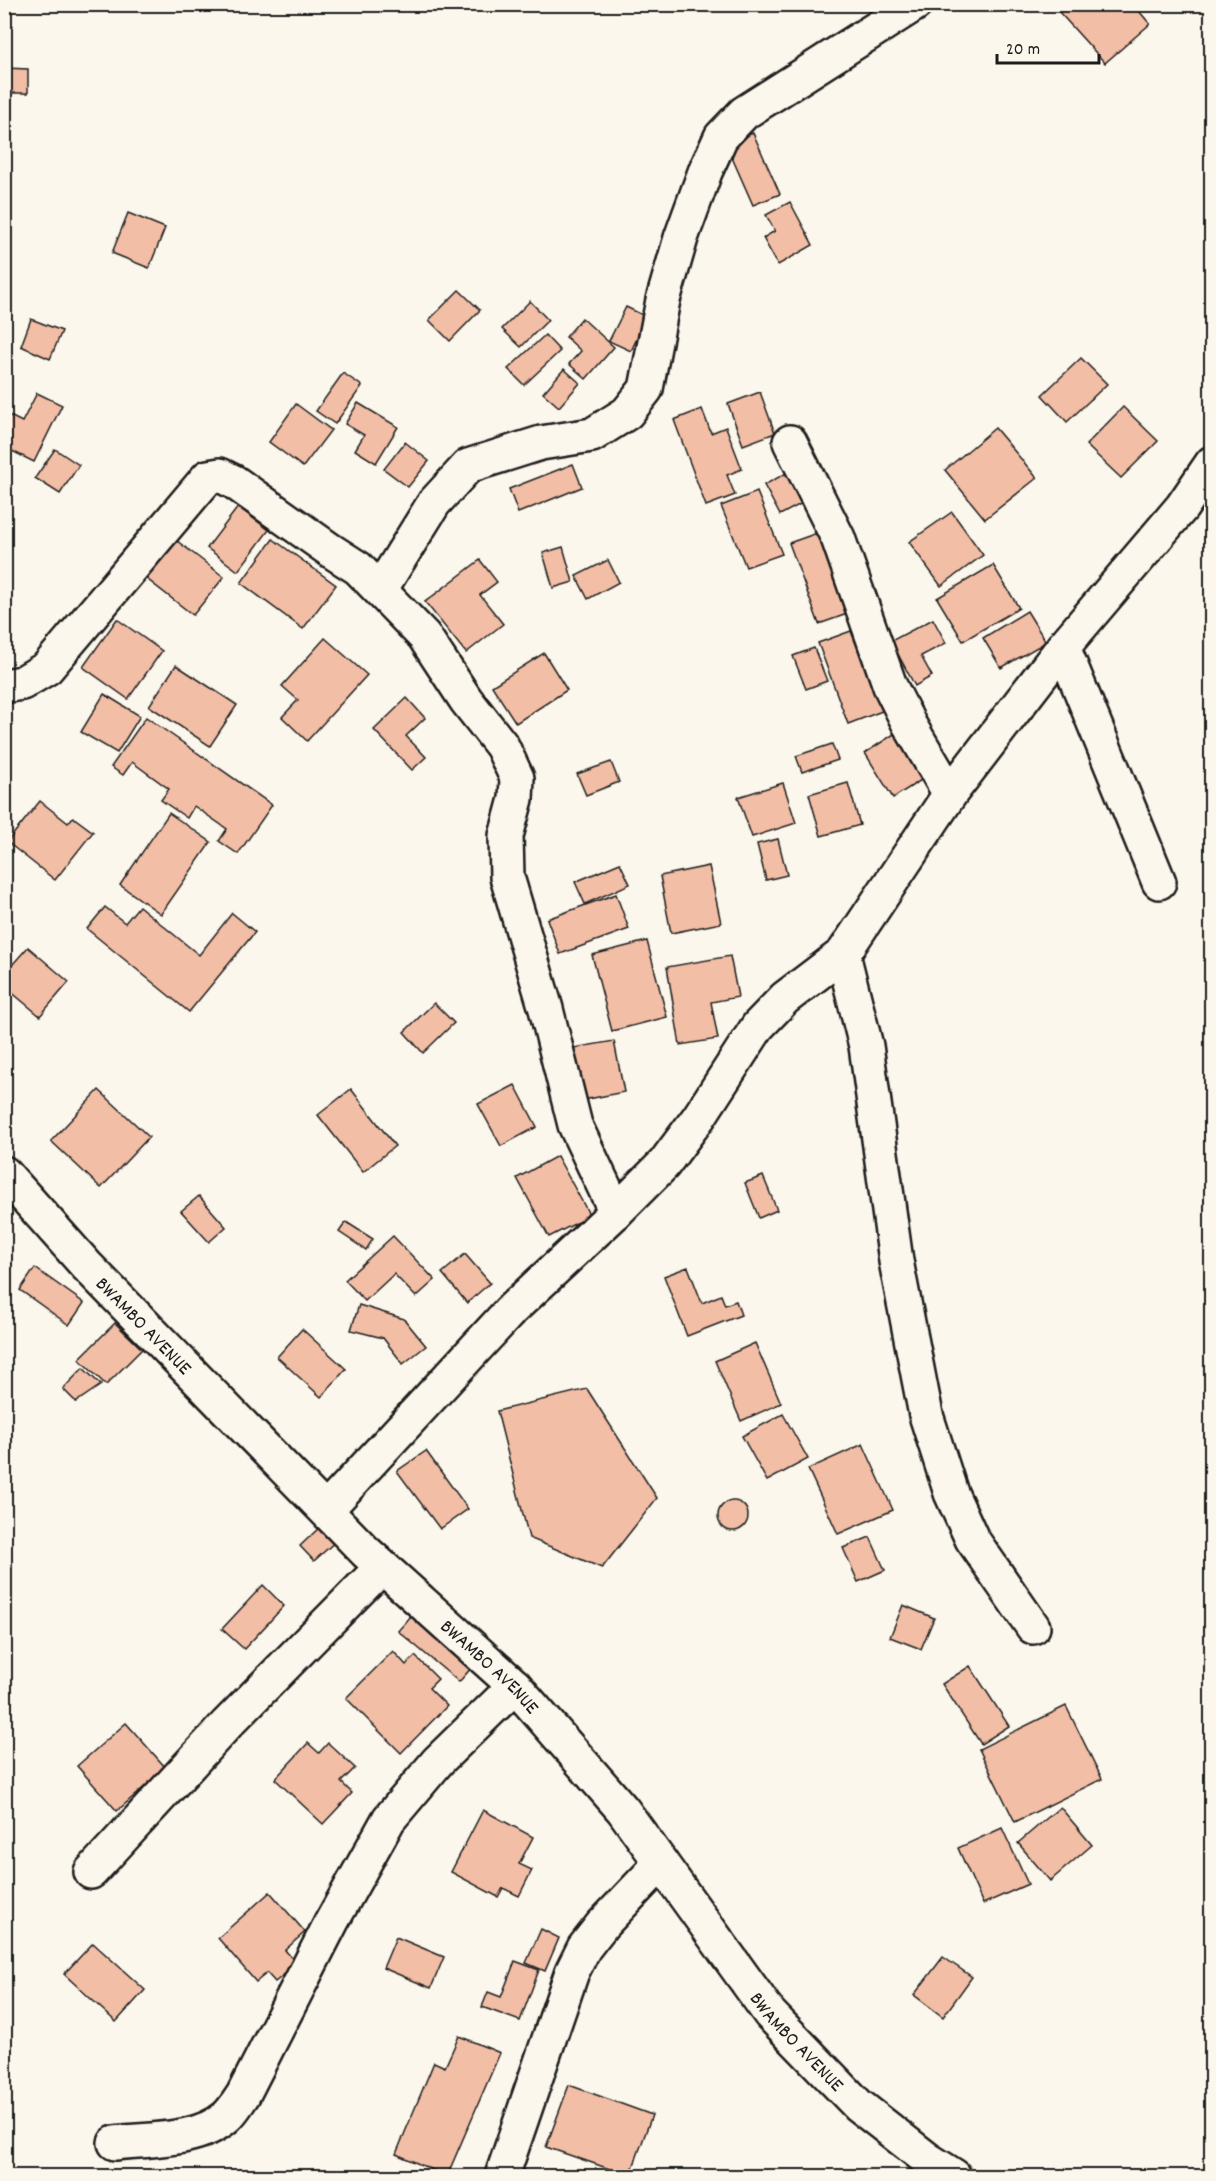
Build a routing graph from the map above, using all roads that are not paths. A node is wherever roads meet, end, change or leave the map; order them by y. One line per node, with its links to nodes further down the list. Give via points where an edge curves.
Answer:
1 (915, 4): 4 (street, via 744,113 720,137 681,238 663,300 646,389 627,414 592,435 541,443 468,466 434,503)
2 (790, 442): 7 (street, via 838,538 890,686)
3 (1212, 464): 5 (street, via 1182,507)
4 (380, 590): 6 (street, via 358,568 234,482 220,475 207,477 47,668 22,683); 11 (street, via 424,636 502,746 517,778 506,836 507,877 575,1125)
5 (1063, 647): 7 (street); 8 (street)
6 (4, 686)
7 (950, 794): 9 (street)
8 (1159, 882)
9 (843, 954): 11 (street, via 786,998 758,1026 664,1164); 14 (street, via 866,1046 896,1261 926,1415 951,1493 972,1539)
10 (4, 1173): 12 (street, BWAMBO AVENUE, via 86,1265)
11 (616, 1212): 12 (street, via 512,1309)
12 (326, 1510): 13 (street, BWAMBO AVENUE)
13 (382, 1567): 15 (street, BWAMBO AVENUE); 17 (street, via 227,1724)
14 (1033, 1627)
15 (515, 1686): 16 (street, BWAMBO AVENUE, via 622,1810); 18 (street, via 438,1761 389,1819 243,2095 228,2116 212,2128 192,2134)
16 (661, 1863): 19 (street, via 602,1925 572,1971); 20 (street, BWAMBO AVENUE, via 770,2014 858,2105)
17 (91, 1872)
18 (115, 2143)
19 (502, 2176)
20 (954, 2176)

